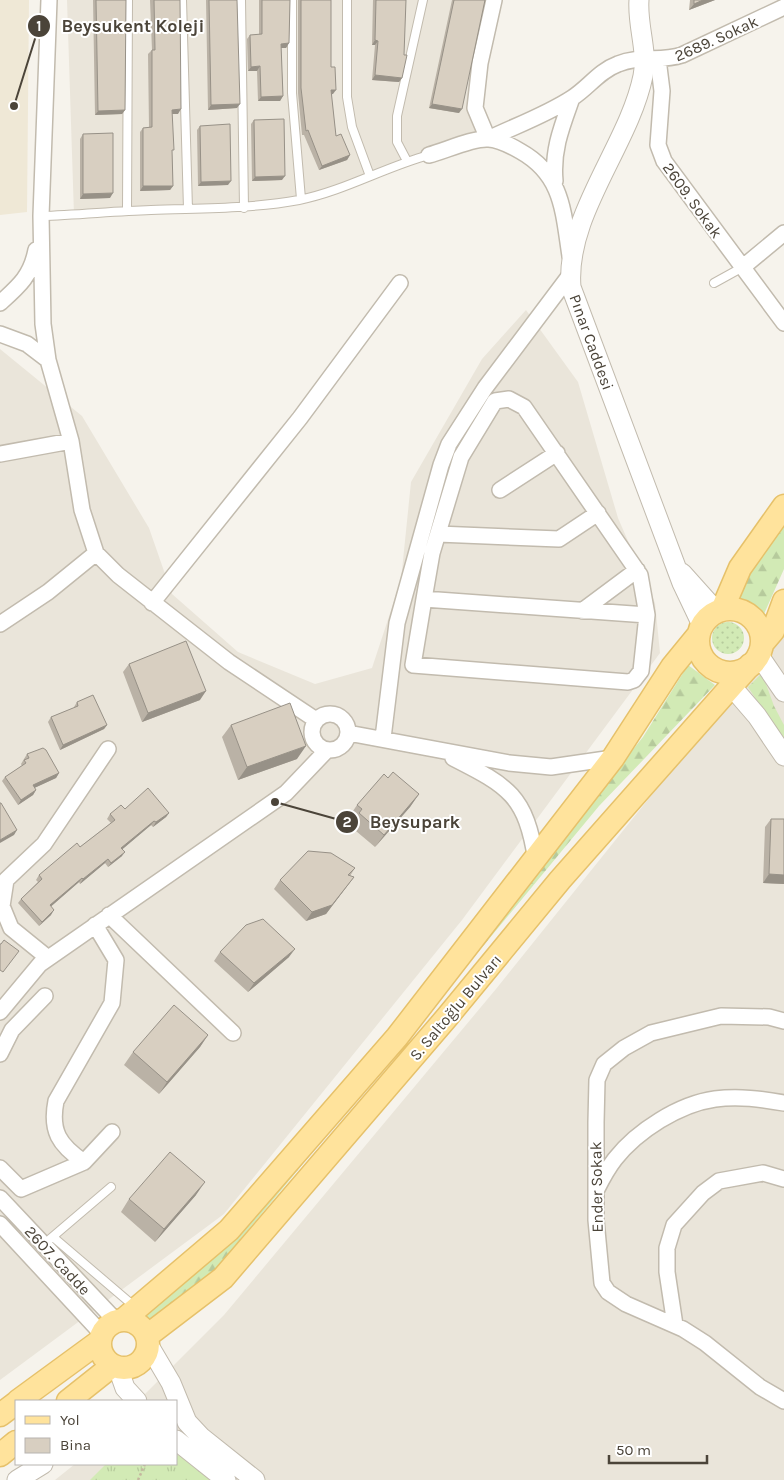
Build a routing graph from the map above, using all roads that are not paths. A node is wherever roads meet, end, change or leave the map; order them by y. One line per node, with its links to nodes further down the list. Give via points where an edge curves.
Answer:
1 (49, 0): 22 (street)
2 (128, 0): 21 (lane)
3 (182, 0): 20 (lane)
4 (241, 0): 19 (lane)
5 (292, 0): 18 (lane, via 292,93)
6 (347, 0): 16 (lane, via 346,96 352,127)
7 (423, 0): 15 (lane, via 397,116 397,142)
8 (494, 0): 13 (street, via 480,63 475,108)
9 (639, 0): 11 (street, Pınar Caddesi, via 640,27)
10 (784, 7): 11 (street, 2689. Sokak, via 682,55)
11 (652, 58): 12 (street, 2689. Sokak, via 618,64 598,75); 24 (street, 2609. Sokak, via 662,91 658,134 660,154); 25 (street, Pınar Caddesi, via 578,235)
12 (572, 98): 13 (street); 17 (street, via 557,138 553,163)
13 (488, 139): 14 (street); 17 (street, via 528,155)
14 (429, 155): 15 (lane)
15 (407, 161): 16 (lane)
16 (370, 176): 18 (lane)
17 (555, 183): 25 (street, via 562,206)
18 (301, 199): 19 (lane)
19 (244, 208): 20 (lane)
20 (188, 209): 21 (lane)
21 (128, 211): 22 (lane)
22 (41, 216): 28 (street, via 32,266 21,284); 31 (street, via 43,324)
23 (784, 233): 24 (street)
24 (742, 267): 27 (lane); 29 (street, 2609. Sokak)
25 (571, 268): 32 (street); 48 (street, Pınar Caddesi, via 574,298 688,599)
26 (400, 283): 45 (street, via 300,418)
27 (714, 283)
28 (0, 304)
29 (784, 323)
30 (0, 334): 31 (street, via 28,344)
31 (48, 360): 34 (street)
32 (485, 388): 33 (street); 55 (street, via 449,444 434,488 397,623)
33 (497, 400): 36 (street, via 509,399 524,407); 40 (street, via 461,457)
34 (71, 441): 35 (street); 41 (street, via 82,510)
35 (0, 454)
36 (557, 454): 37 (street); 39 (street)
37 (500, 490)
38 (784, 506): 48 (main road, S. Saltoğlu Bulvarı, via 740,568)
39 (598, 513): 40 (street, via 559,539); 42 (street)
40 (438, 534): 43 (street)
41 (96, 553): 45 (street, via 118,576); 49 (street, via 48,592)
42 (636, 570): 46 (street); 47 (street, via 640,575)
43 (424, 599): 46 (street); 47 (street, via 413,664 628,682 641,671)
44 (784, 601): 50 (main road, S. Saltoğlu Bulvarı, via 773,630)
45 (152, 603): 53 (street, via 229,662)
46 (582, 611): 47 (street)
47 (647, 615)
48 (710, 620): 50 (main road, via 736,610 750,616 759,628); 50 (main road, via 701,654 711,667 721,672 732,672); 60 (main road, S. Saltoğlu Bulvarı, via 672,667)
49 (0, 624)
50 (756, 654): 51 (main road, S. Saltoğlu Bulvarı); 52 (street)
51 (732, 687): 59 (street, via 757,716); 83 (main road, S. Saltoğlu Bulvarı, via 573,865 223,1278)
52 (784, 692)
53 (316, 720): 54 (street, via 334,714 344,721); 57 (street, via 312,736 318,746)
54 (348, 733): 55 (street); 57 (street, via 344,744)
55 (383, 738): 58 (street)
56 (108, 749): 64 (street, via 44,844 6,880 2,906 11,928)
57 (328, 750): 62 (street, via 286,793)
58 (436, 750): 60 (street, via 551,767); 61 (street, via 494,779 512,795 524,814)
59 (784, 756)
60 (614, 758): 61 (main road, S. Saltoğlu Bulvarı)
61 (536, 861): 81 (main road, S. Saltoğlu Bulvarı, via 398,1037 229,1230)
62 (109, 915): 63 (street); 68 (street)
63 (95, 925): 64 (street); 72 (street, via 116,960 112,1003 56,1101 52,1118 60,1142)
64 (48, 958): 66 (street)
65 (45, 996): 69 (street, via 12,1030)
66 (0, 1012)
67 (784, 1021): 76 (street, Ender Sokak, via 769,1017 721,1016 651,1033 604,1064 598,1080)
68 (233, 1033)
69 (0, 1054)
70 (784, 1103): 76 (street, via 749,1098 714,1100 680,1110 633,1140 614,1159)
71 (112, 1132): 72 (street)
72 (84, 1162): 73 (street, via 21,1189)
73 (0, 1168)
74 (784, 1179): 82 (street, via 763,1172 719,1181 703,1193 674,1225 667,1248 667,1272)
75 (111, 1188): 79 (lane)
76 (597, 1188): 82 (street, Ender Sokak, via 596,1220 602,1283 608,1292 626,1304)
77 (0, 1198): 79 (street, 2607. Cadde)
78 (0, 1224): 80 (street, 2607. Cadde)
79 (48, 1241): 80 (street); 81 (street, 2607. Cadde); 81 (lane)
80 (31, 1257): 81 (street, 2607. Cadde)
81 (115, 1325): 83 (main road, via 138,1324); 84 (main road, via 102,1356); 85 (main road, S. Saltoğlu Bulvarı)
82 (675, 1325): 90 (street, Ender Sokak, via 705,1343 760,1388)
83 (148, 1340): 84 (main road, S. Saltoğlu Bulvarı, via 143,1359 137,1364 130,1368); 89 (street)
84 (115, 1367): 86 (main road, S. Saltoğlu Bulvarı); 87 (street, via 125,1388)
85 (17, 1400)
86 (69, 1400)
87 (136, 1400)
88 (178, 1400): 97 (street, via 187,1422 201,1437)
89 (178, 1400)
90 (784, 1401)
91 (178, 1442): 96 (street)
92 (15, 1443): 93 (main road)
93 (0, 1455)
94 (41, 1465): 95 (street)
95 (17, 1480)
96 (226, 1480)
97 (255, 1480)

